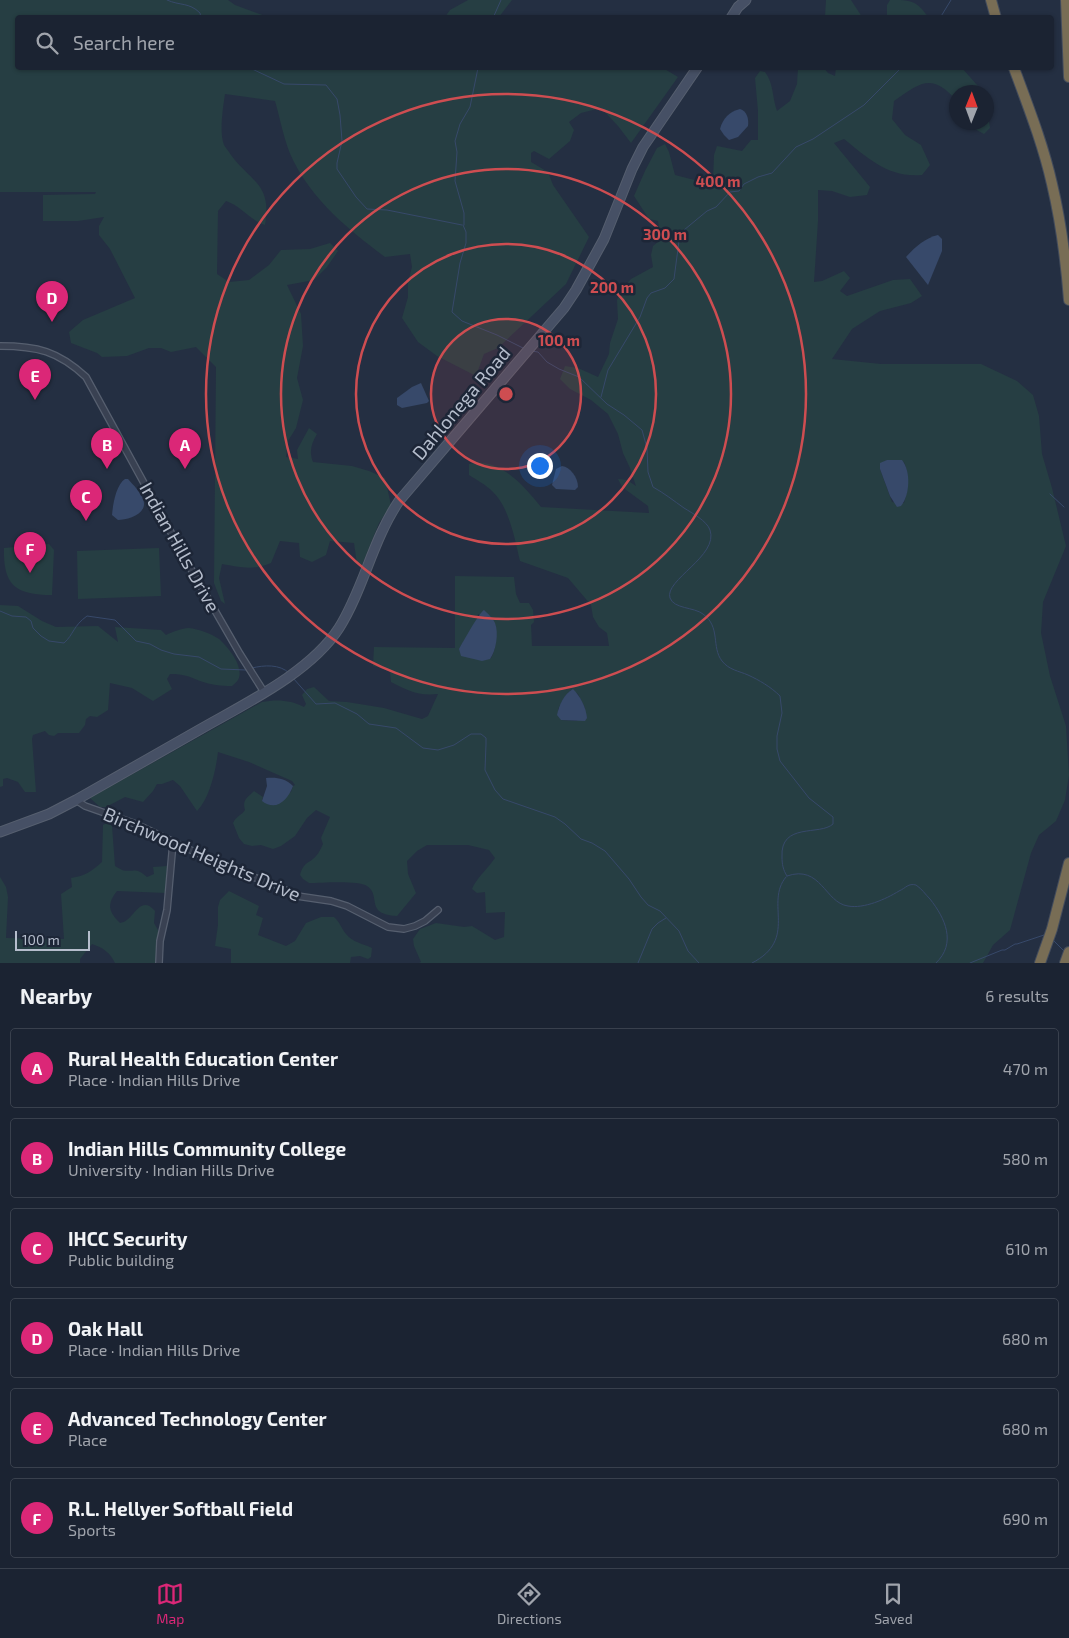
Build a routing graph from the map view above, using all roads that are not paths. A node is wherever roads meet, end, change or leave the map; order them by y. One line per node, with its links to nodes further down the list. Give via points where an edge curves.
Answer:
1 (746, 0): 4 (main road)
2 (991, 0): 5 (highway)
3 (1066, 0): 8 (highway)
4 (733, 15)
5 (995, 15)
6 (696, 70): 11 (main road, Dahlonega Road, via 643,147 604,239 564,308 399,501 382,528 339,628 307,662)
7 (1015, 70): 9 (highway, via 1052,183 1062,230)
8 (1069, 77)
9 (1069, 300)
10 (0, 346): 11 (street, Indian Hills Drive, via 22,346 49,352 86,377 191,569)
11 (264, 692): 12 (main road, Dahlonega Road)
12 (76, 800): 13 (main road, Dahlonega Road); 14 (street, Birchwood Heights Drive)
13 (0, 832)
14 (173, 842): 16 (street, Birchwood Heights Drive, via 297,896 347,906 388,927 404,929 415,926); 18 (street)
15 (1069, 863): 19 (highway)
16 (438, 910)
17 (1069, 952): 20 (highway)
18 (159, 963)
19 (1040, 963)
20 (1065, 963)

